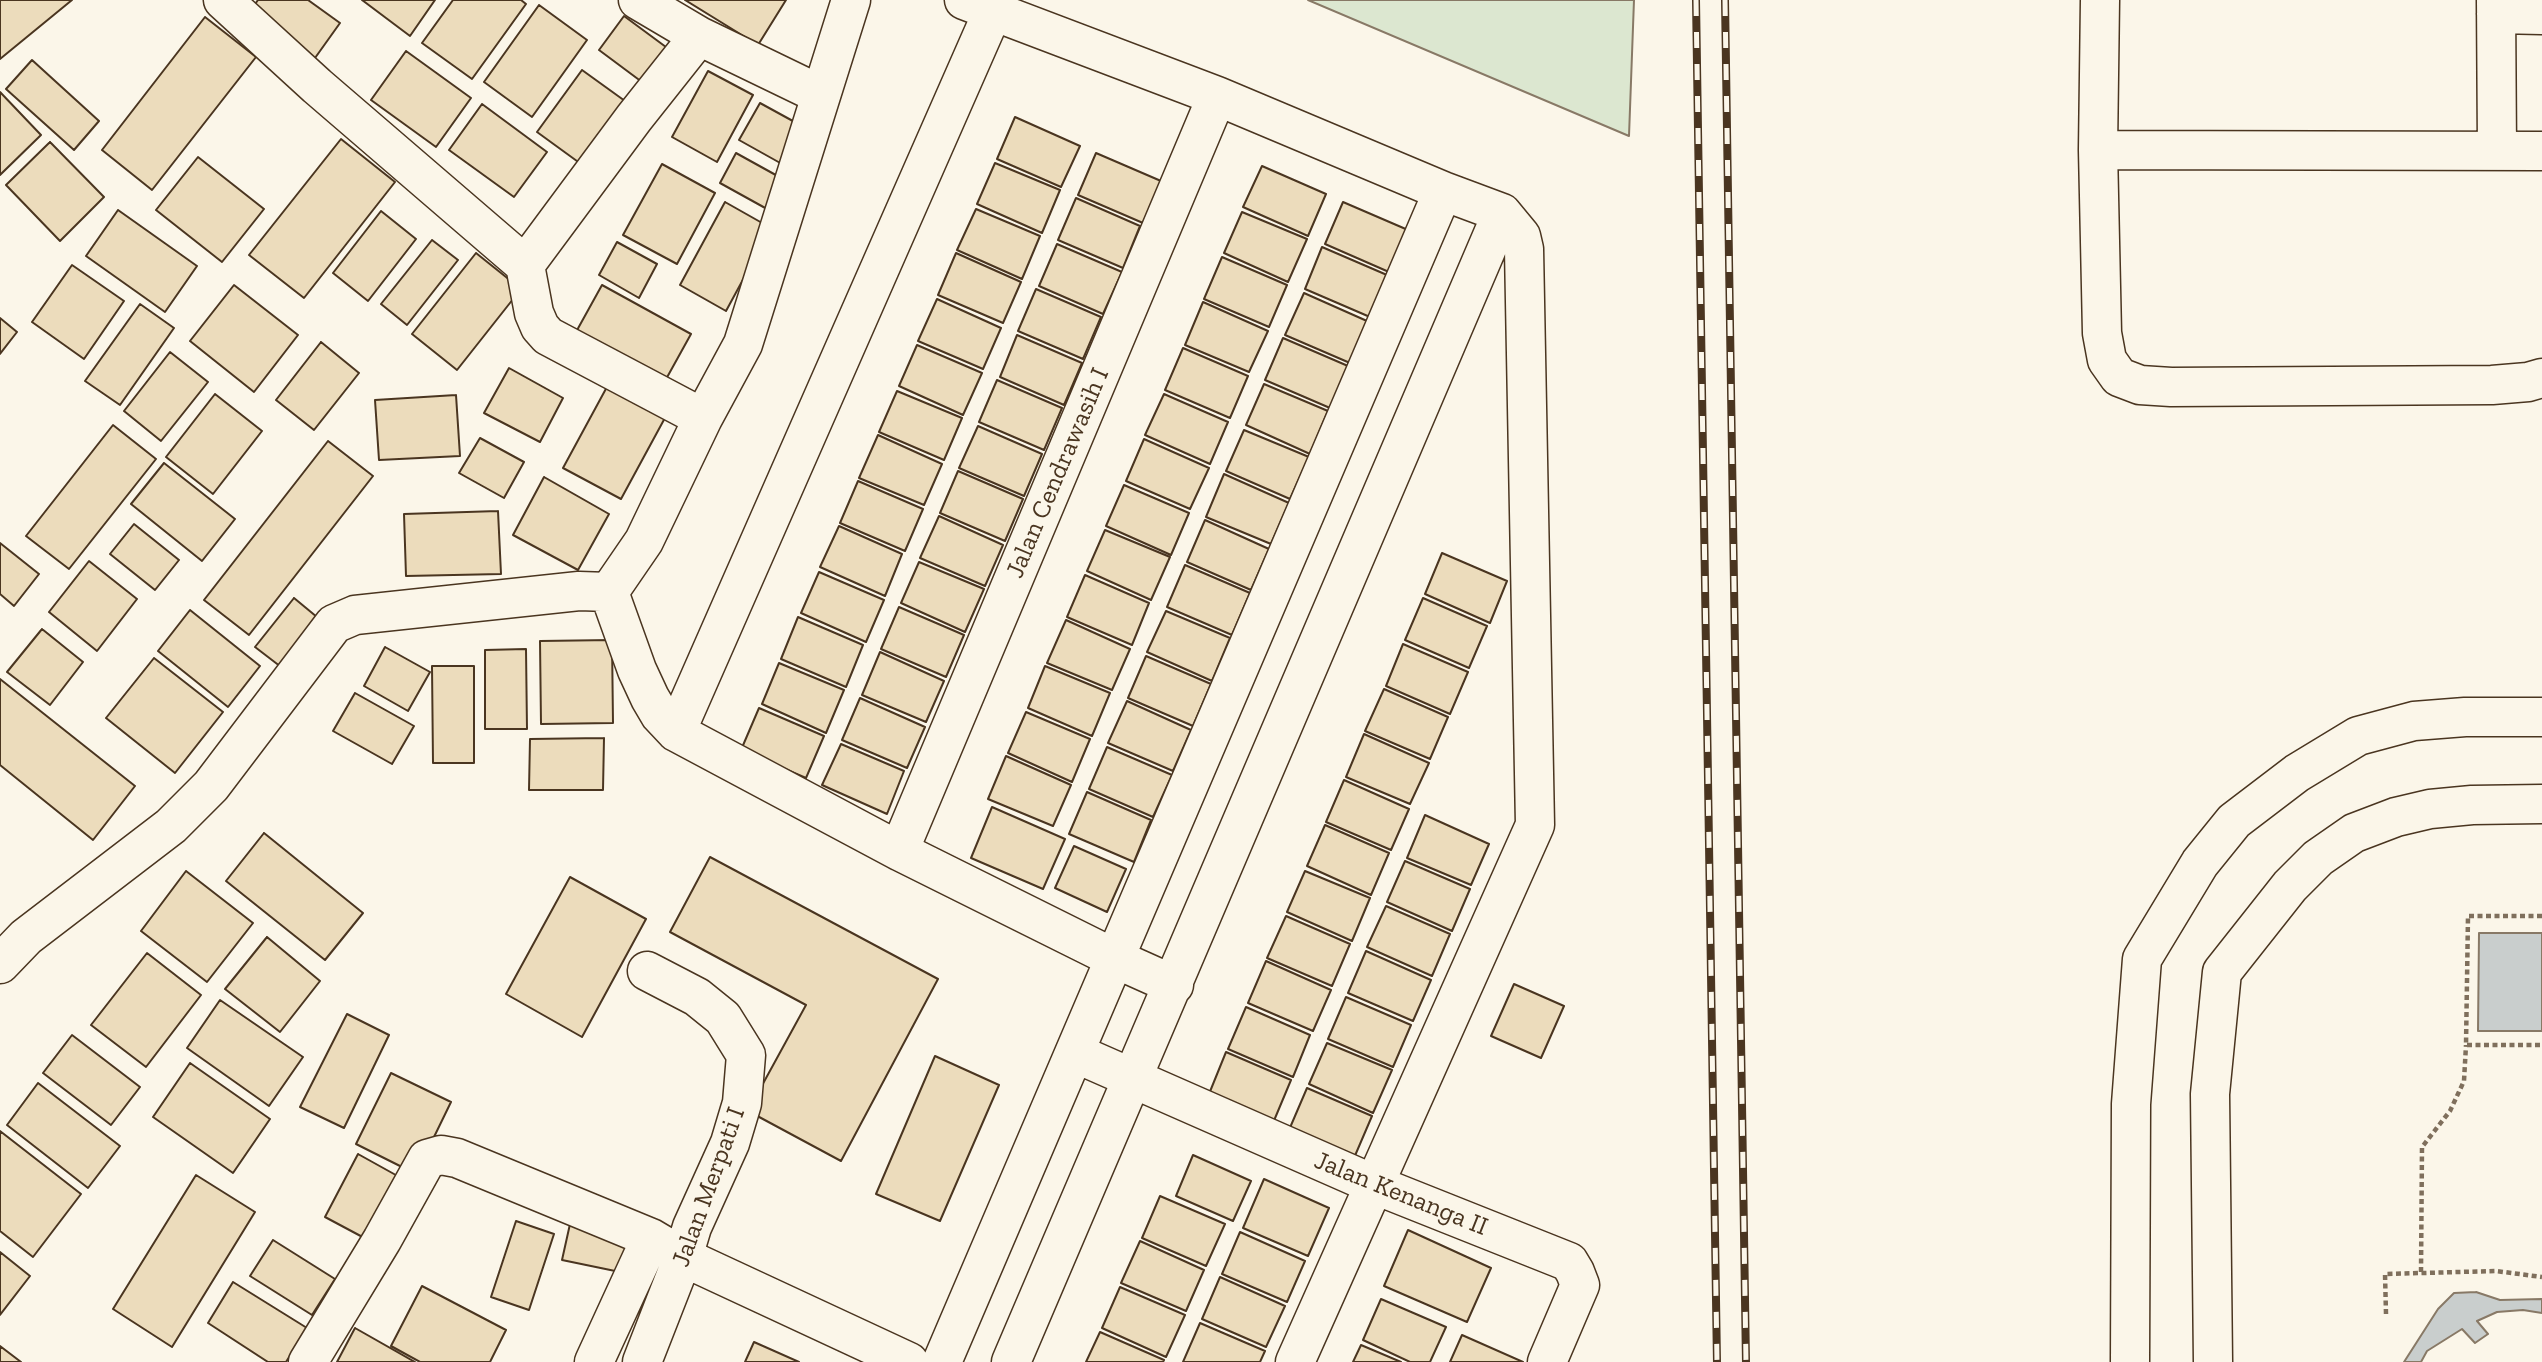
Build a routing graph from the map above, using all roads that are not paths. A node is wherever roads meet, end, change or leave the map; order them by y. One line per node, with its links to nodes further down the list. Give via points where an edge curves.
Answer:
1 (223, 0): 16 (street)
2 (638, 0): 8 (street)
3 (850, 0): 9 (street)
4 (2100, 0): 11 (street)
5 (978, 6): 10 (street); 21 (street)
6 (2496, 7): 7 (street); 12 (street)
7 (2542, 15)
8 (699, 36): 9 (street); 16 (street)
9 (821, 95): 18 (street, via 743,344)
10 (1217, 96): 14 (street); 23 (street, Jalan Cendrawasih I)
11 (2098, 150): 12 (street); 17 (street, via 2102,333 2107,360 2119,377 2140,386 2171,387 2492,385)
12 (2497, 150): 13 (street)
13 (2542, 151)
14 (1443, 191): 15 (street); 24 (street)
15 (1502, 213): 27 (street); 30 (street, via 1521,236 1524,250 1535,825)
16 (525, 265): 18 (street, via 534,313 548,336)
17 (2542, 378)
18 (703, 418): 19 (street, via 644,541)
19 (609, 592): 21 (street, via 650,698); 25 (street, via 579,591 355,615 334,624 211,786 171,826 26,937)
20 (2542, 717): 41 (street, via 2414,721 2358,736 2297,773 2234,821 2200,863 2142,959 2131,1104)
21 (676, 732): 23 (street)
22 (2542, 804): 42 (street, via 2430,809 2354,833 2318,858 2290,886 2222,972 2210,1094)
23 (899, 850): 24 (street)
24 (1116, 960): 27 (street); 28 (street)
25 (0, 964)
26 (647, 971): 32 (street, Jalan Merpati I, via 697,997 723,1018 746,1055 742,1103 730,1143)
27 (1174, 985): 29 (street)
28 (1075, 1053): 29 (street, Jalan Kenanga II); 37 (street)
29 (1133, 1080): 30 (street, Jalan Kenanga II); 38 (street)
30 (1373, 1184): 39 (street); 40 (street, Jalan Kenanga II, via 1569,1262 1580,1285)
31 (650, 1238): 32 (street); 33 (street, via 457,1158 441,1154 427,1159); 34 (street)
32 (683, 1257): 35 (street, Jalan Merpati I); 36 (street)
33 (308, 1362)
34 (594, 1362)
35 (642, 1362)
36 (909, 1362)
37 (942, 1362)
38 (1011, 1362)
39 (1295, 1362)
40 (1547, 1362)
41 (2130, 1362)
42 (2213, 1362)

